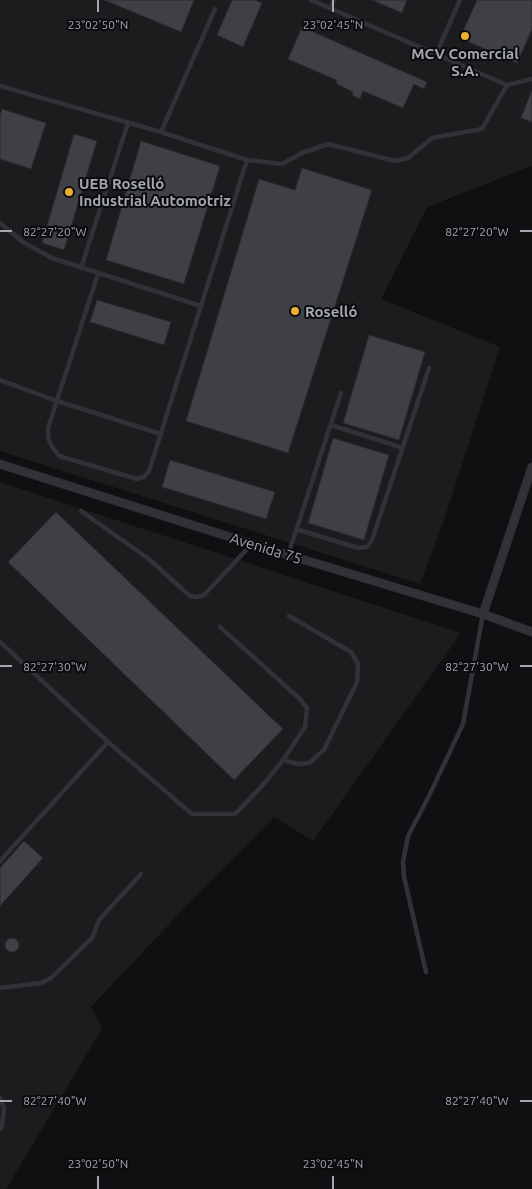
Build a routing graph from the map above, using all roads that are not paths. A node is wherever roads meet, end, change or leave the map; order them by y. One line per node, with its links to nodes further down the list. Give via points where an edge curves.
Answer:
1 (311, 0): 4 (lane)
2 (334, 0): 4 (lane)
3 (460, 0): 6 (lane)
4 (330, 8): 6 (lane)
5 (215, 9): 11 (lane)
6 (436, 54): 8 (lane)
7 (532, 79): 8 (lane)
8 (507, 85): 12 (lane, via 482,129 432,138 408,158 395,161 328,144 282,164)
9 (0, 86): 10 (lane)
10 (128, 123): 11 (lane); 14 (lane)
11 (161, 132): 12 (lane)
12 (247, 160): 16 (lane)
13 (0, 223): 14 (lane, via 23,242 52,258)
14 (81, 268): 15 (lane)
15 (98, 274): 16 (lane); 20 (lane)
16 (201, 306): 22 (lane)
17 (429, 368): 23 (lane)
18 (0, 380): 20 (lane)
19 (341, 393): 21 (lane)
20 (57, 402): 22 (lane); 22 (lane, via 48,437 59,456 137,479 149,472)
21 (331, 425): 23 (lane); 27 (lane)
22 (161, 434)
23 (403, 448): 27 (lane, via 367,547 358,548)
24 (0, 464): 28 (street, Avenida 75)
25 (532, 467): 30 (street)
26 (81, 511): 28 (lane, via 149,559 190,596 204,594)
27 (296, 529): 29 (lane)
28 (252, 544): 29 (street, Avenida 75)
29 (288, 555): 30 (street, Avenida 75)
30 (483, 614): 33 (street, Avenida 75); 39 (lane, via 462,724 408,836 403,862)
31 (289, 616): 36 (lane, via 350,652 358,664 357,682 324,750 309,764)
32 (220, 627): 36 (lane, via 306,708 305,726)
33 (532, 632)
34 (0, 642): 35 (lane)
35 (108, 742): 36 (lane, via 192,814 235,814); 37 (lane)
36 (283, 760)
37 (0, 861)
38 (142, 874): 40 (lane, via 99,920 92,938 52,978 41,983)
39 (426, 972)
40 (0, 988)
41 (0, 1098): 42 (lane, via 4,1108)
42 (0, 1129)

